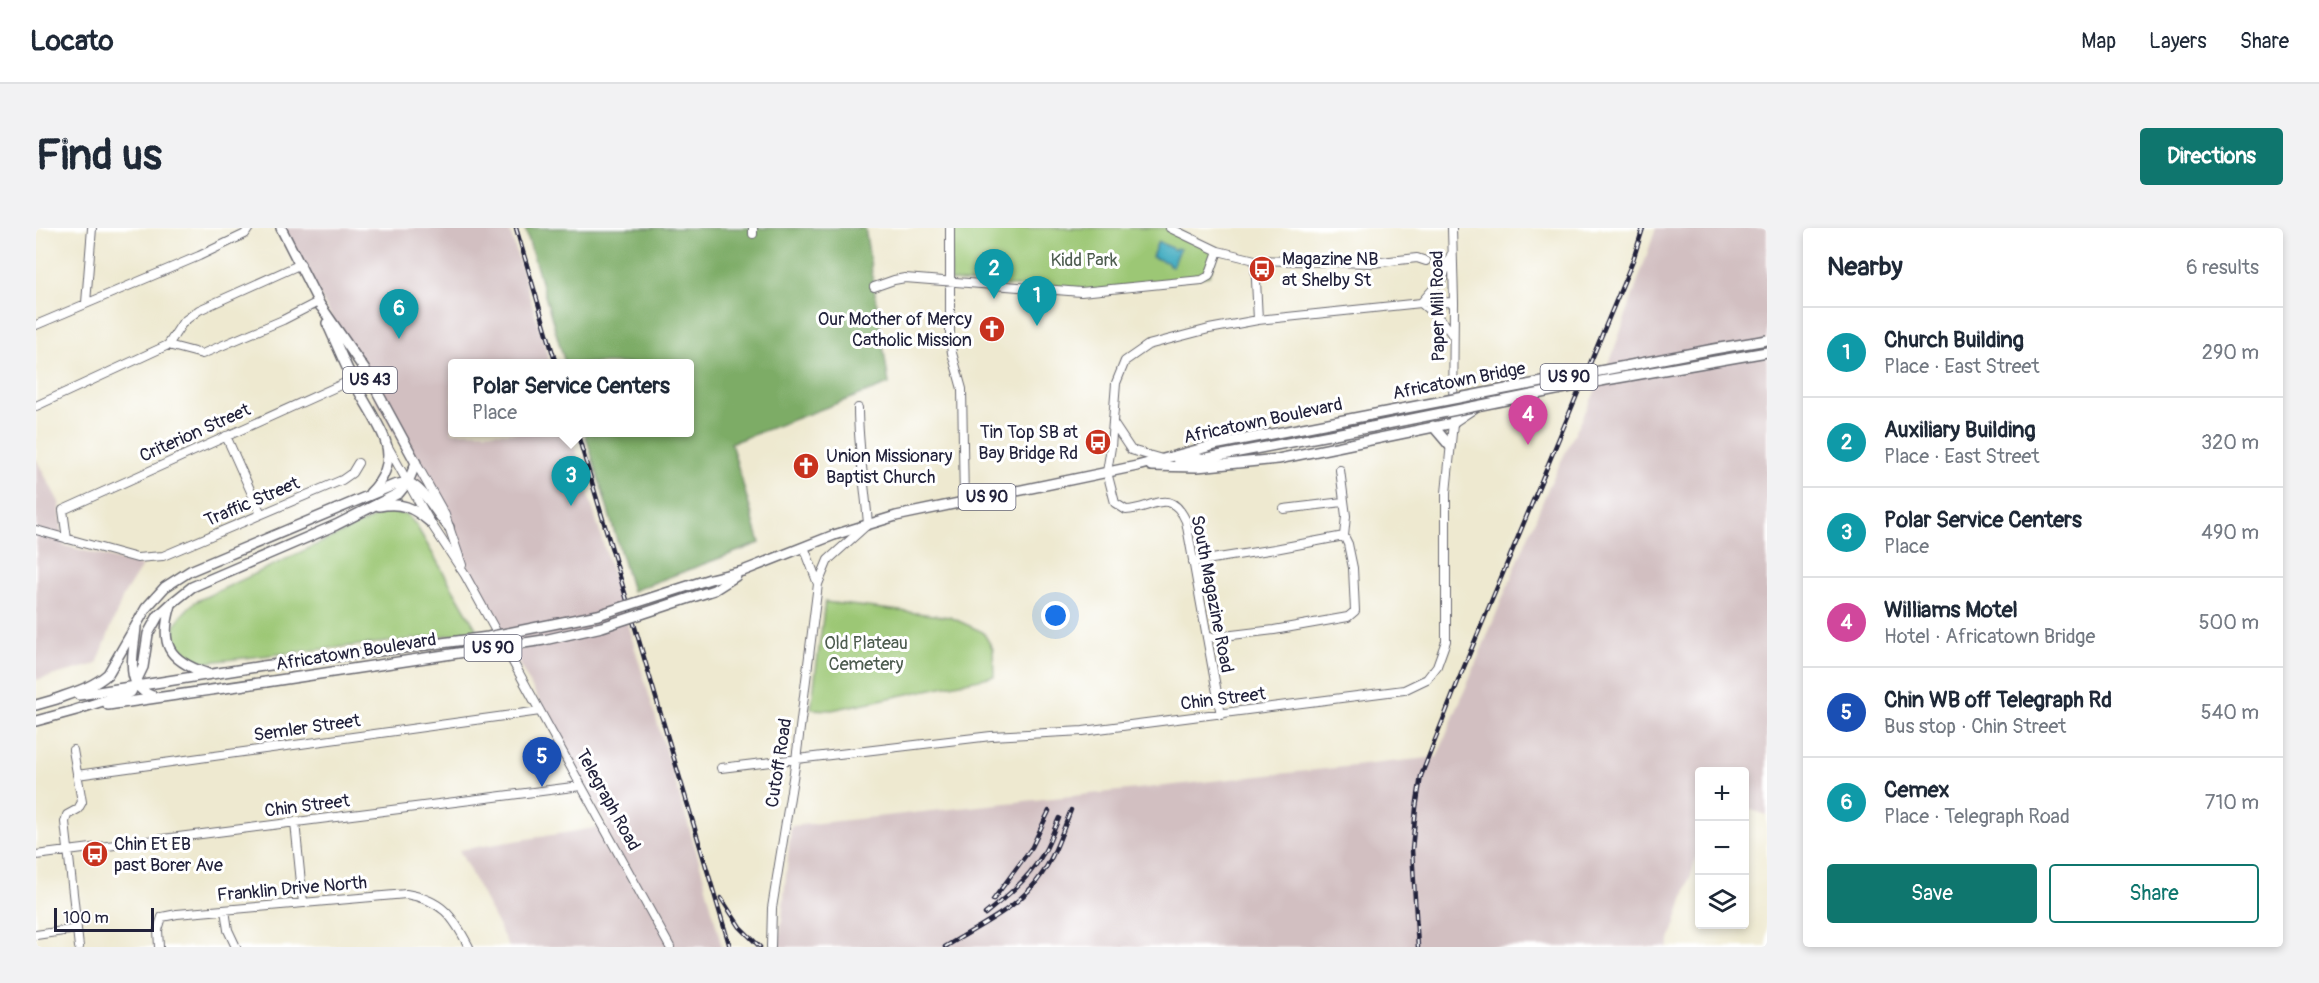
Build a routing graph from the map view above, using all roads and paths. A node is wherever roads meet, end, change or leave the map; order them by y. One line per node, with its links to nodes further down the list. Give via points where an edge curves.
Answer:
1 (92, 228): 16 (street)
2 (249, 228): 16 (street, via 245,234 199,256)
3 (281, 228): 11 (main road, Telegraph Road / US 43)
4 (950, 228): 12 (street)
5 (1170, 228): 7 (street)
6 (1452, 228): 8 (street, Paper Mill Road)
7 (1218, 251): 9 (street); 12 (street, via 1209,276 1202,280 1081,292)
8 (1452, 252): 15 (street, Paper Mill Road); 17 (street, via 1442,279)
9 (1255, 261): 10 (street); 18 (street)
10 (1426, 261)
11 (301, 264): 14 (main road, Telegraph Road / US 43); 22 (street, via 199,310 183,322)
12 (951, 280): 13 (street, via 905,278); 45 (street, via 951,346 962,389)
13 (874, 287)
14 (318, 302): 22 (street, via 202,354); 24 (main road, Telegraph Road / US 43); 25 (main road, Telegraph Road / US 43)
15 (1454, 302): 17 (street); 20 (street, Paper Mill Road)
16 (86, 303): 19 (street)
17 (1421, 303): 18 (street); 20 (street)
18 (1258, 320): 30 (street, via 1160,341 1137,352 1119,371)
19 (36, 325)
20 (1454, 337): 26 (street, Paper Mill Road)
21 (1767, 340): 29 (main road, Africatown Bridge / US 90, bridge)
22 (168, 345): 27 (street)
23 (1767, 350): 31 (street, via 1487,400); 33 (main road, Africatown Bridge / US 90, bridge)
24 (367, 373): 25 (street, Criterion Street); 39 (main road, Telegraph Road / US 43)
25 (352, 380): 34 (street, Criterion Street); 35 (main road, Telegraph Road / US 43)
26 (1454, 384): 31 (street, Chin Street)
27 (36, 406)
28 (858, 408): 51 (street, via 858,448)
29 (1370, 415): 37 (main road, Africatown Boulevard / US 90, via 1219,444)
30 (1113, 423): 37 (street, via 1131,450); 42 (street)
31 (1453, 423): 32 (main road); 36 (street, Chin Street)
32 (1433, 426): 36 (main road); 40 (main road, via 1278,459 1197,467)
33 (1372, 427): 37 (main road, Africatown Boulevard / US 90, via 1207,458)
34 (226, 436): 49 (street); 55 (street, Criterion Street, via 63,510)
35 (386, 443): 43 (street, Telegraph Road); 44 (main road, via 385,471)
36 (1450, 446): 71 (street, Chin Street, via 1446,494 1446,641 1437,666 1427,679 1404,690)
37 (1163, 460): 40 (main road, Africatown Boulevard / US 90)
38 (358, 463): 49 (street, Traffic Street, via 342,480)
39 (416, 463): 43 (main road); 52 (street, Telegraph Road)
40 (1137, 466): 42 (main road, Africatown Boulevard / US 90)
41 (1340, 470): 46 (street)
42 (1107, 472): 45 (main road, Africatown Boulevard / US 90); 57 (street, South Magazine Road, via 1112,498 1121,508 1132,510 1162,501 1177,505 1186,521)
43 (408, 482): 44 (main road); 47 (main road, via 399,493); 50 (street, Telegraph Road); 52 (main road, via 424,492)
44 (366, 497): 62 (main road, via 190,571 165,587)
45 (964, 502): 51 (main road, Africatown Boulevard / US 90)
46 (1343, 502): 48 (street); 54 (street)
47 (370, 508): 50 (main road, via 402,505); 61 (main road, via 192,587)
48 (1284, 509)
49 (261, 514): 55 (street, Traffic Street, via 151,559)
50 (429, 522): 59 (street, Telegraph Road)
51 (868, 524): 56 (main road, Africatown Boulevard / US 90); 60 (street, Cutoff Road, via 828,560)
52 (448, 527): 59 (street, Telegraph Road)
53 (36, 530): 55 (street)
54 (1344, 536): 57 (street); 63 (street, via 1353,568 1355,611 1348,617)
55 (67, 539)
56 (804, 547): 58 (main road, Africatown Boulevard / US 90); 60 (street, Cutoff Road)
57 (1193, 562): 63 (street, South Magazine Road)
58 (743, 571): 64 (main road, Africatown Boulevard / US 90, bridge, via 598,615 499,634); 66 (main road, Africatown Boulevard / US 90, bridge, via 714,590 602,627 544,640)
59 (465, 575): 70 (street, Telegraph Road)
60 (818, 584): 74 (street, Cutoff Road)
61 (172, 603): 64 (main road, via 165,625 169,649 184,664); 65 (main road, via 158,616 148,634)
62 (136, 624): 65 (main road, via 132,671); 67 (main road, via 108,674 93,685)
63 (1207, 638): 71 (street, South Magazine Road)
64 (210, 674): 65 (main road, Africatown Boulevard / US 90)
65 (136, 686): 66 (main road); 67 (main road, Africatown Boulevard / US 90); 69 (main road, via 131,692)
66 (159, 698): 69 (main road, Africatown Boulevard / US 90)
67 (53, 699): 68 (main road, Africatown Boulevard / US 90)
68 (36, 705)
69 (75, 710): 72 (main road, Africatown Boulevard / US 90)
70 (540, 711): 76 (street, Semler Street); 77 (street, Telegraph Road)
71 (1221, 715): 74 (street, Chin Street, via 1083,731 991,736)
72 (36, 721)
73 (73, 750): 76 (street)
74 (796, 760): 75 (street, Chin Street); 90 (street, Cutoff Road, via 772,908)
75 (721, 768)
76 (77, 775): 79 (street, via 82,802 67,815)
77 (581, 786): 78 (street, Chin Street); 89 (street, Telegraph Road)
78 (295, 822): 79 (street, Chin Street); 81 (street)
79 (68, 851): 80 (street, Chin Street); 83 (street)
80 (36, 855)
81 (303, 903): 82 (street, Franklin Drive North); 88 (street, Franklin Drive North, via 406,894 425,897 440,905)
82 (225, 910): 86 (street, Franklin Drive North, via 162,917); 87 (street)
83 (77, 930): 84 (street); 85 (street)
84 (36, 935)
85 (79, 947)
86 (159, 947)
87 (236, 947)
88 (469, 947)
89 (670, 947)
90 (771, 947)

